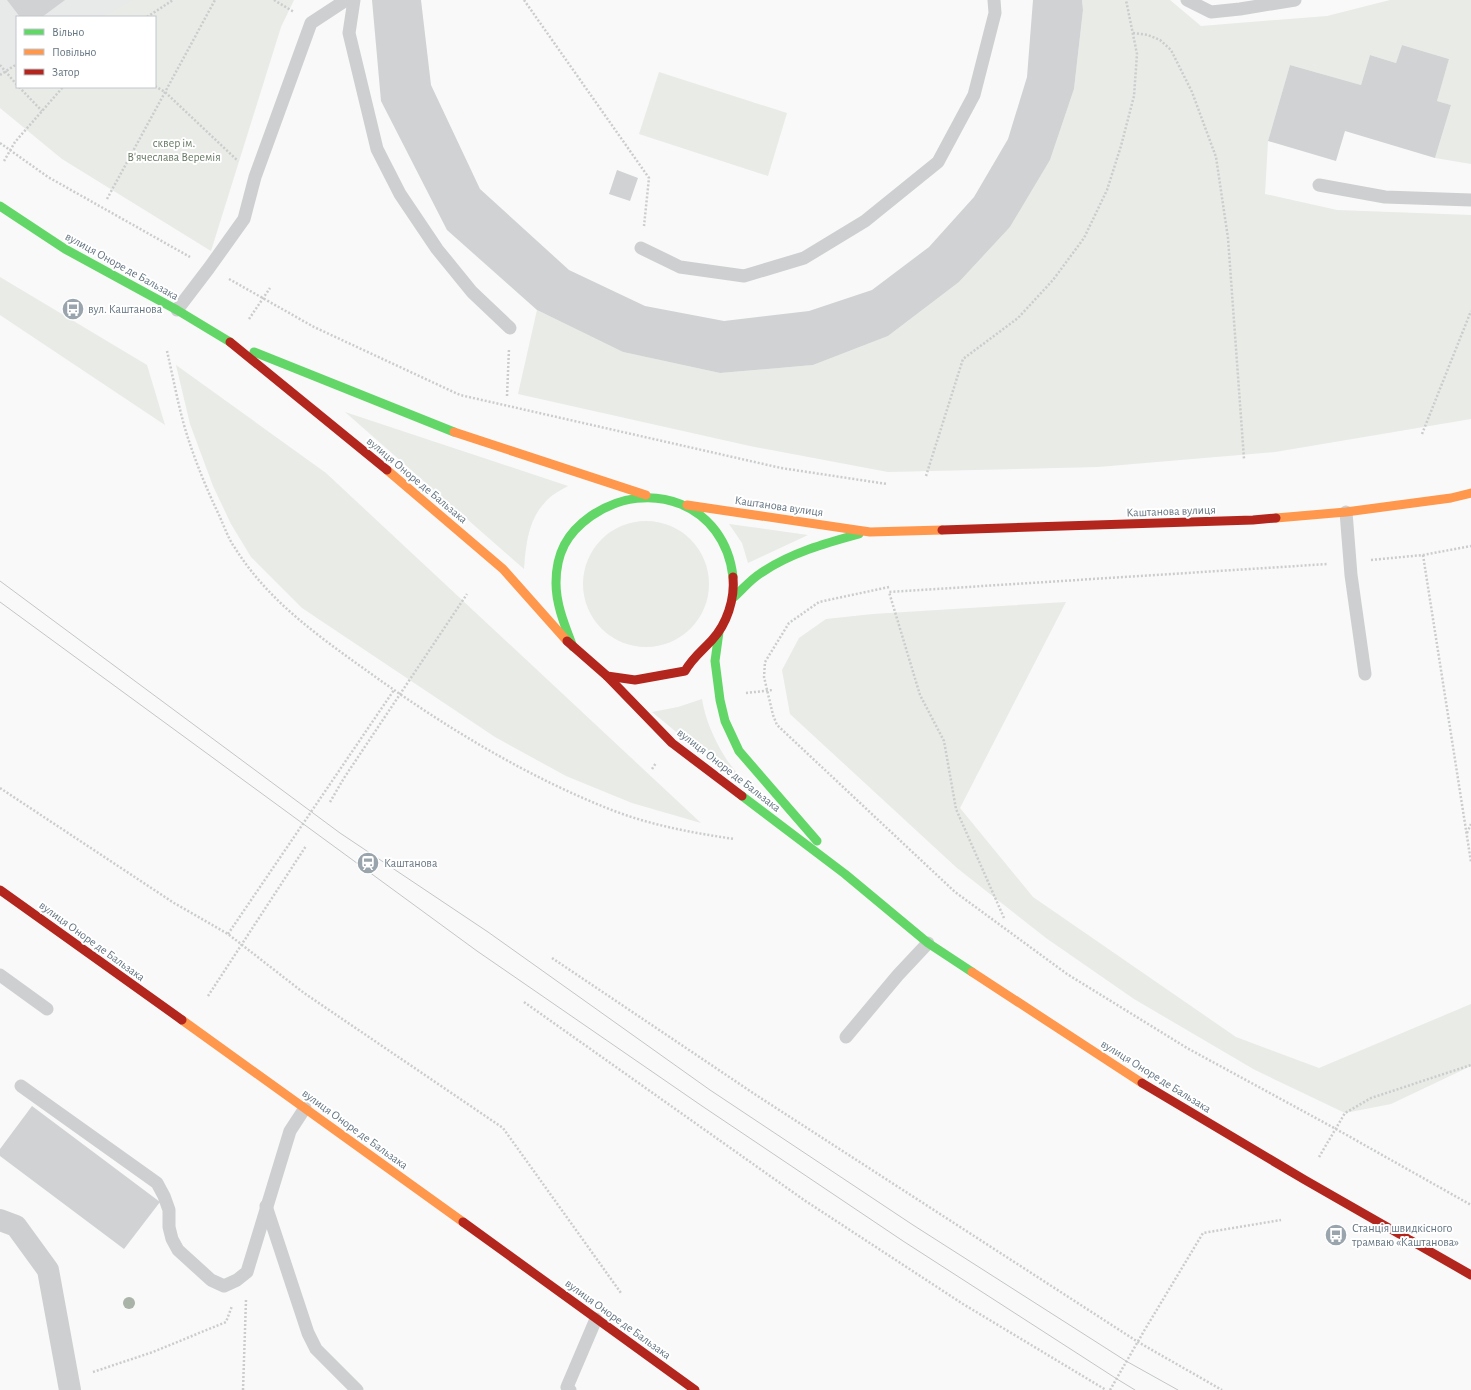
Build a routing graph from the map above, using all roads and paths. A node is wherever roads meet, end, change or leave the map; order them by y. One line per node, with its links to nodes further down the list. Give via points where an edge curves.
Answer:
1 (173, 0): 10 (path)
2 (215, 0): 20 (path)
3 (346, 0): 25 (lane, via 311,23)
4 (354, 0): 37 (lane, via 350,33 377,149 400,194 437,249 472,292)
5 (524, 0): 30 (path, via 649,178)
6 (994, 0): 30 (lane, via 995,13 974,95 938,162 865,221 804,258 744,276 680,266)
7 (1126, 0): 11 (path)
8 (1187, 0): 9 (lane, via 1211,12)
9 (1295, 0)
10 (149, 16)
11 (1133, 33): 42 (path, via 1160,40 1171,50 1192,92 1216,156 1228,238); 43 (path, via 1137,54 1134,96 1107,190 1084,238 1053,280 1018,318 964,359)
12 (0, 65): 14 (path)
13 (16, 65): 14 (path)
14 (5, 72): 15 (path); 16 (path)
15 (0, 75)
16 (16, 84)
17 (156, 87): 20 (path)
18 (20, 88): 21 (path)
19 (62, 88): 21 (path)
20 (166, 92): 25 (path); 27 (path)
21 (42, 111): 23 (path)
22 (0, 143): 23 (path)
23 (11, 150): 24 (path); 31 (path, via 48,177)
24 (4, 161)
25 (255, 177): 31 (lane, via 244,219)
26 (1319, 185): 28 (lane, via 1385,197)
27 (107, 199)
28 (1471, 200)
29 (0, 206): 34 (street, вулиця Оноре де Бальзака, via 65,249)
30 (641, 248)
31 (209, 268): 33 (path); 34 (lane)
32 (270, 288): 33 (path)
33 (263, 298): 36 (path); 44 (path, via 314,327 460,395 782,468)
34 (177, 310): 38 (street, вулиця Оноре де Бальзака)
35 (1471, 311): 41 (path)
36 (249, 319)
37 (510, 328): 40 (path)
38 (234, 344): 46 (street, вулиця Оноре де Бальзака, via 443,428); 57 (street, вулиця Оноре де Бальзака, via 504,569)
39 (167, 351): 60 (path, via 190,443 209,494 234,546 257,578 312,631)
40 (507, 396)
41 (1422, 434)
42 (1244, 459)
43 (926, 476)
44 (887, 484)
45 (1471, 493): 48 (street, Каштанова вулиця)
46 (649, 496): 47 (street); 57 (street, via 629,498 593,513 565,541 558,564 557,598 562,620)
47 (684, 504): 49 (street, Каштанова вулиця); 55 (street, via 714,527 724,543 731,560 734,579)
48 (1346, 512): 49 (street, Каштанова вулиця, via 1253,520); 52 (lane)
49 (870, 532): 55 (street, Каштанова вулиця, via 826,543 786,559 760,573)
50 (1471, 546): 51 (path)
51 (1423, 555): 52 (path); 67 (path)
52 (1350, 563): 58 (lane); 73 (path, via 889,592 920,695 944,740 956,809)
53 (889, 587): 62 (path, via 819,602 789,623 765,662 764,677)
54 (468, 594): 65 (path)
55 (732, 598): 56 (street)
56 (719, 632): 59 (street, via 695,655 685,671 635,680); 71 (street, вулиця Оноре де Бальзака, via 715,661 720,700 725,720 739,751)
57 (573, 647): 59 (street, вулиця Оноре де Бальзака)
58 (1365, 674)
59 (608, 676): 71 (street, вулиця Оноре де Бальзака, via 672,743)
60 (394, 690): 68 (path, via 490,751 566,790 652,823 692,833); 74 (path)
61 (773, 690): 62 (path)
62 (767, 691): 63 (path); 85 (path, via 777,725 955,892 1067,974 1187,1048)
63 (744, 693)
64 (0, 788): 74 (path, via 174,903)
65 (330, 802)
66 (1471, 824): 67 (path)
67 (1466, 833): 70 (path)
68 (734, 839)
69 (306, 846): 78 (path)
70 (1471, 862)
71 (845, 874): 75 (street, вулиця Оноре де Бальзака)
72 (0, 890): 84 (street, вулиця Оноре де Бальзака)
73 (1004, 918)
74 (228, 934): 93 (path, via 304,992 504,1128)
75 (928, 943): 81 (lane); 92 (street, вулиця Оноре де Бальзака, via 1159,1094)
76 (552, 958): 95 (path)
77 (0, 975): 80 (lane)
78 (208, 996)
79 (524, 1002): 101 (path, via 804,1200 963,1304)
80 (47, 1008)
81 (846, 1037)
82 (1471, 1065): 85 (path, via 1371,1098 1345,1113)
83 (21, 1086): 91 (lane, via 157,1184 169,1210 172,1239 178,1250 211,1280 224,1286)
84 (305, 1108): 88 (lane, via 290,1131); 94 (street, вулиця Оноре де Бальзака)
85 (1336, 1129): 86 (path); 87 (path)
86 (1318, 1158)
87 (1471, 1205)
88 (266, 1206): 91 (lane); 98 (lane, via 308,1333 316,1349)
89 (0, 1220): 96 (street, via 16,1226 48,1270)
90 (1281, 1220): 95 (path, via 1203,1232)
91 (247, 1272): 96 (path, via 226,1322); 97 (path)
92 (1471, 1275)
93 (622, 1292)
94 (596, 1319): 99 (lane, via 567,1387); 100 (street, вулиця Оноре де Бальзака)
95 (1138, 1342): 102 (path); 103 (path)
96 (69, 1385)
97 (243, 1390)
98 (357, 1390)
99 (570, 1390)
100 (695, 1390)
101 (1106, 1390)
102 (1110, 1390)
103 (1222, 1390)

